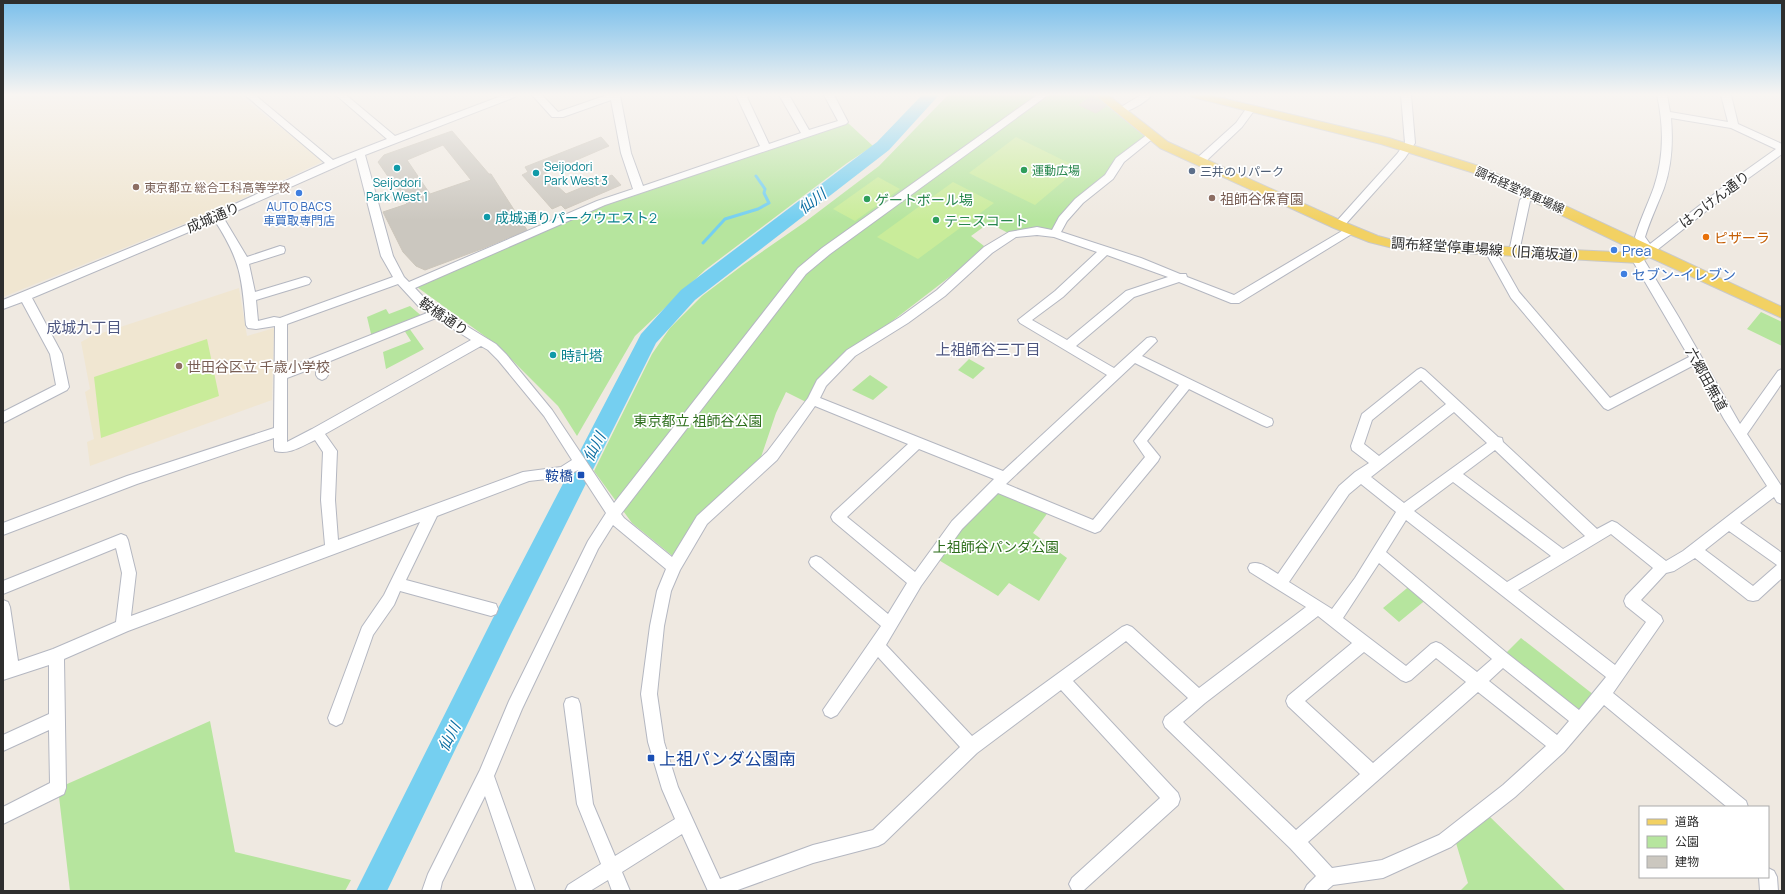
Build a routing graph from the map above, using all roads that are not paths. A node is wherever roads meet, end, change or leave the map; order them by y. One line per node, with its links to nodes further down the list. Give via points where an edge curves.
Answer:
1 (300, 137): 21 (street)
2 (390, 137): 15 (street)
3 (403, 137): 15 (street, 成城通り)
4 (623, 137): 22 (street)
5 (761, 137): 16 (street)
6 (798, 137): 16 (street)
7 (985, 137): 70 (street, via 802,271)
8 (1150, 137): 26 (street, via 1120,160 1109,177 1079,201 1063,219)
9 (1152, 137): 20 (main road, 調布経堂停車場線（旧滝坂道）)
10 (1227, 137): 20 (street)
11 (1363, 137): 17 (main road, 調布経堂停車場線)
12 (1410, 137): 17 (street)
13 (1668, 137): 30 (street, 六郷田無道, via 1659,186 1640,237)
14 (1757, 137): 18 (street)
15 (394, 140): 19 (street, 成城通り)
16 (766, 148): 22 (street)
17 (1407, 148): 23 (main road, 調布経堂停車場線, via 1478,170); 25 (street)
18 (1782, 148): 30 (street, はっけん通り)
19 (360, 154): 21 (street, 成城通り); 35 (street, 鞍橋通り, via 387,256)
20 (1200, 161): 25 (main road, 調布経堂停車場線（旧滝坂道）)
21 (332, 164): 24 (street, 成城通り)
22 (639, 190): 35 (street)
23 (1532, 194): 29 (street, via 1525,200); 30 (main road, 調布経堂停車場線)
24 (217, 216): 31 (street); 36 (street, 成城通り)
25 (1345, 228): 28 (main road, 調布経堂停車場線（旧滝坂道）, via 1393,244); 33 (street, via 1234,300)
26 (1055, 234): 27 (street); 53 (street, via 1036,231 1014,234 988,250 941,293 851,353 821,383)
27 (1105, 250): 33 (street); 44 (street, via 1059,294 1024,320)
28 (1490, 250): 29 (main road, 調布経堂停車場線（旧滝坂道）); 47 (street, via 1516,295 1608,405)
29 (1514, 252): 30 (main road, 調布経堂停車場線（旧滝坂道）)
30 (1643, 254): 39 (main road, 調布経堂停車場線); 47 (street, 六郷田無道)
31 (243, 262): 32 (street, via 279,248); 37 (street)
32 (283, 262)
33 (1182, 277): 44 (street, via 1130,294)
34 (305, 281): 37 (street)
35 (403, 283): 40 (street, 鞍橋通り); 41 (street)
36 (25, 296): 38 (street, 成城通り); 55 (street, via 56,354 63,388)
37 (250, 298): 41 (street, via 252,325)
38 (3, 305)
39 (1782, 313)
40 (435, 314): 42 (street, 鞍橋通り); 46 (street)
41 (280, 322): 50 (street)
42 (481, 340): 58 (street); 62 (street, 鞍橋通り, via 502,357 535,396)
43 (1151, 340): 45 (street)
44 (1068, 346): 48 (street)
45 (1133, 357): 48 (street); 52 (street)
46 (322, 359): 50 (street); 51 (street)
47 (1695, 360): 59 (street, 六郷田無道)
48 (1115, 374): 66 (street)
49 (1782, 374): 59 (street)
50 (280, 376): 57 (street)
51 (322, 376)
52 (1187, 383): 56 (street); 66 (street, via 1140,441 1153,457 1095,526)
53 (813, 400): 61 (street); 80 (street, via 772,456 702,520)
54 (1455, 404): 60 (street); 63 (street); 63 (street, via 1421,373 1366,417 1357,446)
55 (3, 418)
56 (1267, 422)
57 (280, 431): 58 (street, via 280,447 286,448); 72 (street, via 132,480)
58 (316, 433): 74 (street, via 330,451 328,500)
59 (1740, 434): 67 (street, 六郷田無道)
60 (1497, 442): 64 (street); 73 (street)
61 (917, 443): 66 (street); 84 (street, via 838,517)
62 (576, 455): 69 (street, via 562,472 528,476); 70 (street, 鞍橋通り)
63 (1378, 463): 65 (street)
64 (1453, 474): 68 (street); 77 (street)
65 (1360, 476): 68 (street); 85 (street, via 1344,490)
66 (1000, 482): 84 (street, via 957,525)
67 (1778, 493): 71 (street)
68 (1405, 510): 76 (street); 88 (street)
69 (432, 511): 74 (street); 86 (street)
70 (613, 514): 80 (street, 鞍橋通り, via 619,522); 114 (street, via 593,545 529,677)
71 (1729, 524): 75 (street); 78 (street)
72 (3, 528)
73 (1595, 536): 77 (street); 81 (street, via 1612,527)
74 (332, 548): 94 (street)
75 (1694, 550): 81 (street, via 1669,567); 83 (street, via 1753,595)
76 (1377, 553): 92 (street); 98 (street)
77 (1563, 557): 88 (street)
78 (1782, 561)
79 (816, 562): 93 (street)
80 (674, 567): 117 (street, via 662,598 649,694 662,764)
81 (1663, 567): 100 (street, via 1631,601 1656,621)
82 (1256, 568): 85 (street)
83 (1782, 569)
84 (916, 582): 93 (street)
85 (1280, 582): 90 (street)
86 (396, 584): 91 (street); 107 (street, via 389,600 368,632)
87 (3, 588): 94 (street, via 121,540 129,573)
88 (1506, 590): 100 (street)
89 (3, 607): 99 (street)
90 (1318, 607): 92 (street); 104 (street)
91 (491, 609)
92 (1334, 619): 95 (street)
93 (889, 624): 96 (street)
94 (123, 626): 97 (street)
95 (1363, 643): 102 (street, via 1406,676 1436,649); 113 (street, via 1294,702)
96 (877, 646): 106 (street); 112 (street)
97 (56, 655): 99 (street); 108 (street)
98 (1503, 659): 102 (street); 109 (street)
99 (7, 672)
100 (1616, 675): 103 (street)
101 (1062, 680): 104 (street, via 1127,632); 112 (street); 121 (street, via 1172,799)
102 (1477, 682): 111 (street); 113 (street)
103 (1603, 694): 109 (street); 115 (street)
104 (1199, 698): 118 (street, via 1171,722)
105 (572, 704): 119 (street, via 585,804)
106 (831, 710)
107 (336, 718)
108 (56, 719): 110 (street); 116 (street, via 58,788)
109 (1580, 720): 111 (street)
110 (3, 743)
111 (1558, 746): 120 (street, via 1509,791 1445,841 1383,869)
112 (971, 747): 122 (street, via 878,837 813,854)
113 (1372, 774): 118 (street)
114 (486, 776): 123 (street, via 434,880); 124 (street)
115 (1739, 806)
116 (3, 816)
117 (685, 823): 119 (street); 122 (street)
118 (1296, 842): 120 (street)
119 (612, 868): 125 (street); 126 (street)
120 (1329, 877): 127 (street)
121 (1078, 884)
122 (716, 890)
123 (431, 891)
124 (526, 891)
125 (574, 891)
126 (621, 891)
127 (1313, 891)

